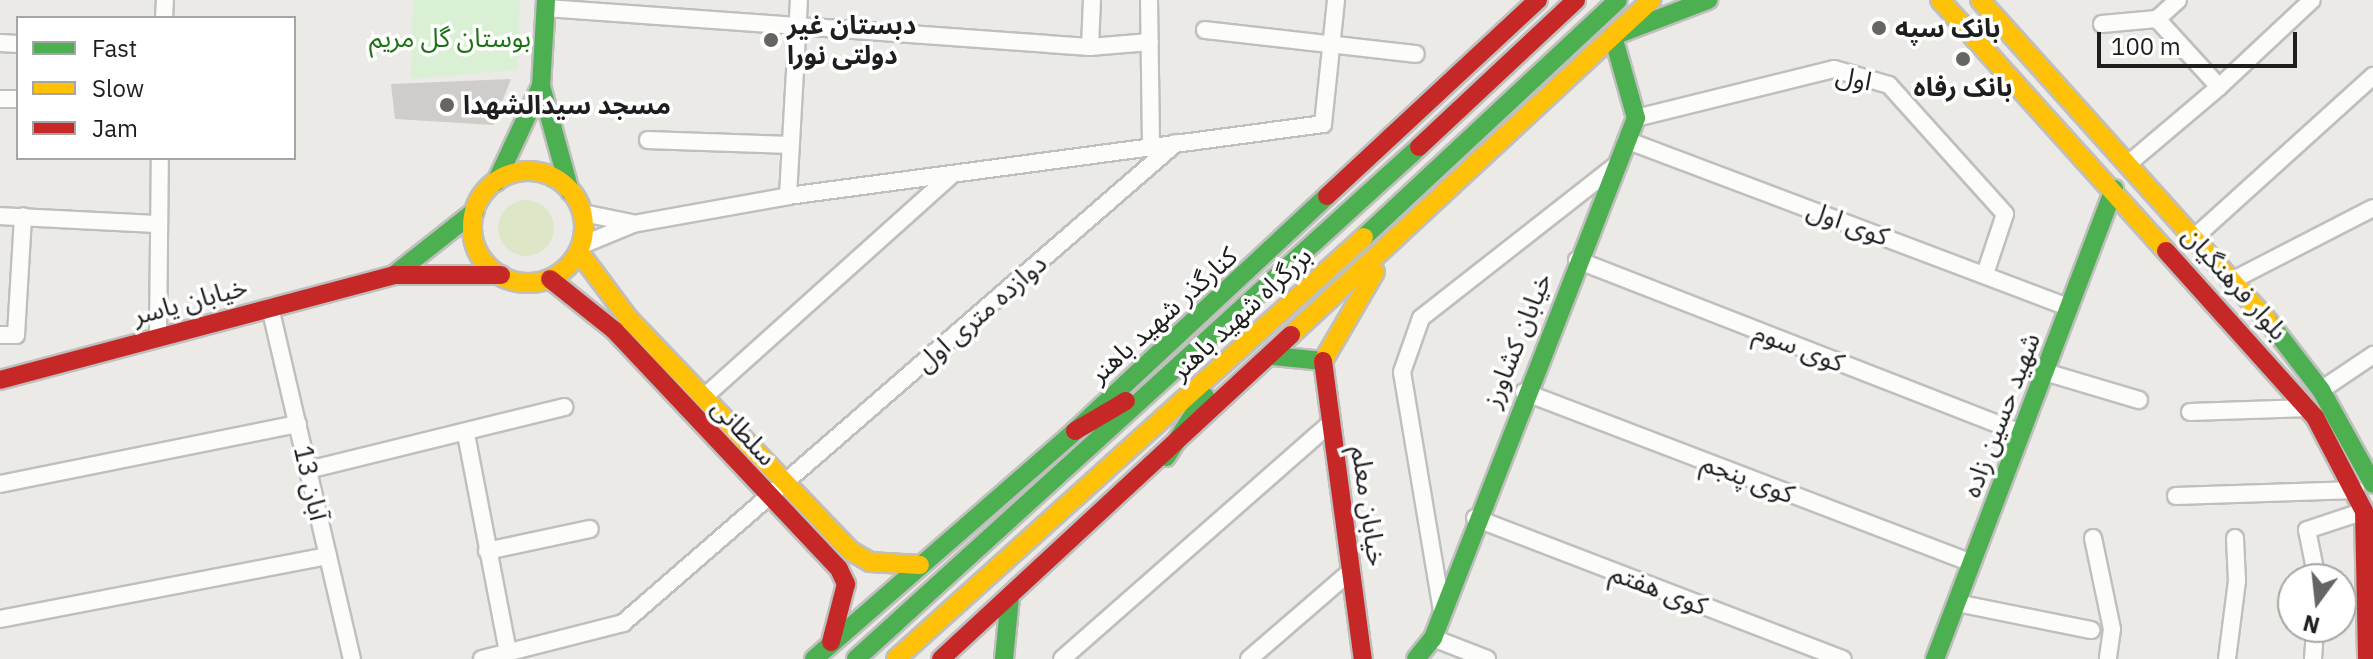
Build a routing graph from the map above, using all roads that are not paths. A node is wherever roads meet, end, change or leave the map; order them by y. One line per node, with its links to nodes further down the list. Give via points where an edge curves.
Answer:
1 (799, 0): 18 (street)
2 (1092, 0): 22 (street)
3 (1149, 0): 20 (street)
4 (1336, 0): 21 (street)
5 (1538, 0): 77 (main road, کنارگذر شهید باهنر)
6 (1576, 0): 65 (main road, بزرگراه شهید باهنر)
7 (1618, 0): 64 (main road, بزرگراه شهید باهنر)
8 (1652, 0): 19 (main road)
9 (1708, 0): 19 (main road)
10 (1940, 0): 38 (main road, بلوار فرهنگیان)
11 (1980, 0): 34 (main road, بلوار فرهنگیان)
12 (2178, 0): 15 (street)
13 (2312, 0): 26 (street)
14 (546, 4): 18 (street); 25 (main road)
15 (2157, 19): 16 (street); 26 (street)
16 (2102, 24)
17 (1205, 30): 21 (street)
18 (797, 31): 22 (street); 31 (street)
19 (1613, 36): 27 (main road); 50 (main road)
20 (1150, 42): 22 (street); 32 (street)
21 (1332, 43): 23 (street); 30 (street, via 1323,124)
22 (1090, 47)
23 (1416, 54)
24 (2373, 76): 48 (street)
25 (541, 86): 37 (main road); 39 (main road)
26 (2219, 87): 34 (street)
27 (1636, 118): 29 (main road, خیابان کشاورز); 52 (street, اول, via 1834,69 1889,85 2005,214)
28 (648, 140): 31 (street)
29 (1626, 140): 35 (main road, خیابان کشاورز); 52 (street, کوی اول)
30 (1176, 143): 32 (street); 83 (street, دوازده متری اول)
31 (790, 145): 40 (street)
32 (1151, 146): 36 (street)
33 (160, 160): 46 (street)
34 (2128, 164): 48 (main road, بلوار فرهنگیان)
35 (1615, 166): 51 (main road, خیابان کشاورز); 100 (street, via 1421,318 1402,372)
36 (951, 175): 40 (street); 70 (street)
37 (496, 182): 39 (main road, via 525,170 545,173); 42 (main road)
38 (2114, 189): 58 (main road, شهید حسین زاده); 73 (main road, بلوار فرهنگیان)
39 (570, 191): 43 (main road)
40 (788, 196): 47 (street)
41 (2373, 208): 56 (street)
42 (475, 211): 53 (main road, خیابان یاسر); 54 (main road, via 473,239 481,257)
43 (583, 213): 47 (street); 49 (main road)
44 (0, 216): 45 (street)
45 (23, 216): 46 (street); 59 (street, via 16,335)
46 (158, 224): 60 (street)
47 (633, 224): 49 (street)
48 (2196, 236): 56 (main road, بلوار فرهنگیان)
49 (580, 249): 55 (main road); 70 (main road, سلطانی, via 629,319)
50 (1388, 249): 62 (main road); 63 (main road)
51 (1577, 260): 69 (main road, خیابان کشاورز); 78 (street, کوی سوم)
52 (1985, 274): 58 (street, کوی اول)
53 (394, 275): 54 (main road, خیابان یاسر); 57 (main road, خیابان یاسر)
54 (501, 275): 55 (main road, via 531,283)
55 (550, 279): 86 (main road, سلطانی, via 614,330)
56 (2235, 279): 68 (main road, بلوار فرهنگیان)
57 (270, 307): 60 (main road, خیابان یاسر); 76 (street, 13 آبان)
58 (2069, 307): 66 (main road, شهید حسین زاده)
59 (0, 335)
60 (158, 336): 67 (main road, خیابان یاسر)
61 (2373, 355): 68 (street)
62 (1274, 356): 63 (main road); 80 (main road)
63 (1323, 361): 75 (main road, خیابان معلم)
64 (1226, 366): 80 (main road); 110 (main road, بزرگراه شهید باهنر)
65 (1182, 368): 77 (main road); 109 (main road, بزرگراه شهید باهنر)
66 (2045, 372): 71 (street); 78 (main road, شهید حسین زاده)
67 (0, 380)
68 (2321, 390): 84 (main road, بلوار فرهنگیان)
69 (1524, 392): 88 (main road, خیابان کشاورز); 94 (street, کوی پنجم)
70 (704, 397): 83 (main road, سلطانی)
71 (2139, 400)
72 (564, 407): 79 (street)
73 (2308, 408): 74 (street); 84 (main road, بلوار فرهنگیان)
74 (2190, 412)
75 (1331, 423): 97 (main road, خیابان معلم); 113 (street)
76 (298, 424): 81 (street, 13 آبان); 82 (street)
77 (1075, 431): 96 (main road, کنارگذر شهید باهنر)
78 (2021, 433): 94 (main road, شهید حسین زاده)
79 (466, 434): 81 (street); 92 (street)
80 (1166, 457): 98 (main road)
81 (308, 470): 93 (street, 13 آبان)
82 (0, 484)
83 (786, 484): 86 (street, دوازده متری اول); 96 (main road, سلطانی, via 851,551 870,562)
84 (2365, 487): 85 (street); 87 (main road, بلوار فرهنگیان)
85 (2176, 496)
86 (770, 499): 104 (main road, سلطانی, via 839,569 846,584); 105 (street, دوازده متری اول, via 623,623)
87 (2364, 511): 95 (street, via 2307,530); 122 (main road, بلوار فرهنگیان)
88 (1475, 518): 100 (main road, خیابان کشاورز); 118 (street, کوی هفتم)
89 (590, 529): 92 (street)
90 (2093, 538): 120 (street, via 2112,629)
91 (2235, 538): 121 (street, via 2237,581)
92 (487, 551): 105 (street)
93 (328, 556): 101 (street); 106 (street, 13 آبان)
94 (1972, 563): 99 (main road, شهید حسین زاده)
95 (2314, 563)
96 (920, 565): 104 (main road, کنارگذر شهید باهنر)
97 (1351, 571): 114 (street); 115 (main road, خیابان معلم)
98 (1010, 597): 111 (main road); 112 (main road)
99 (1957, 603): 102 (street); 119 (main road, شهید حسین زاده)
100 (1442, 613): 103 (main road, خیابان کشاورز)
101 (0, 619)
102 (2091, 630)
103 (1433, 638): 116 (main road, خیابان کشاورز); 117 (street)
104 (830, 645): 108 (main road, کنارگذر شهید باهنر)
105 (508, 652): 107 (street, دوازده متری اول)
106 (352, 659)
107 (482, 659)
108 (814, 659)
109 (856, 659)
110 (896, 659)
111 (941, 659)
112 (1004, 659)
113 (1062, 659)
114 (1249, 659)
115 (1363, 659)
116 (1416, 659)
117 (1487, 659)
118 (1843, 659)
119 (1935, 659)
120 (2108, 659)
121 (2227, 659)
122 (2367, 659)

